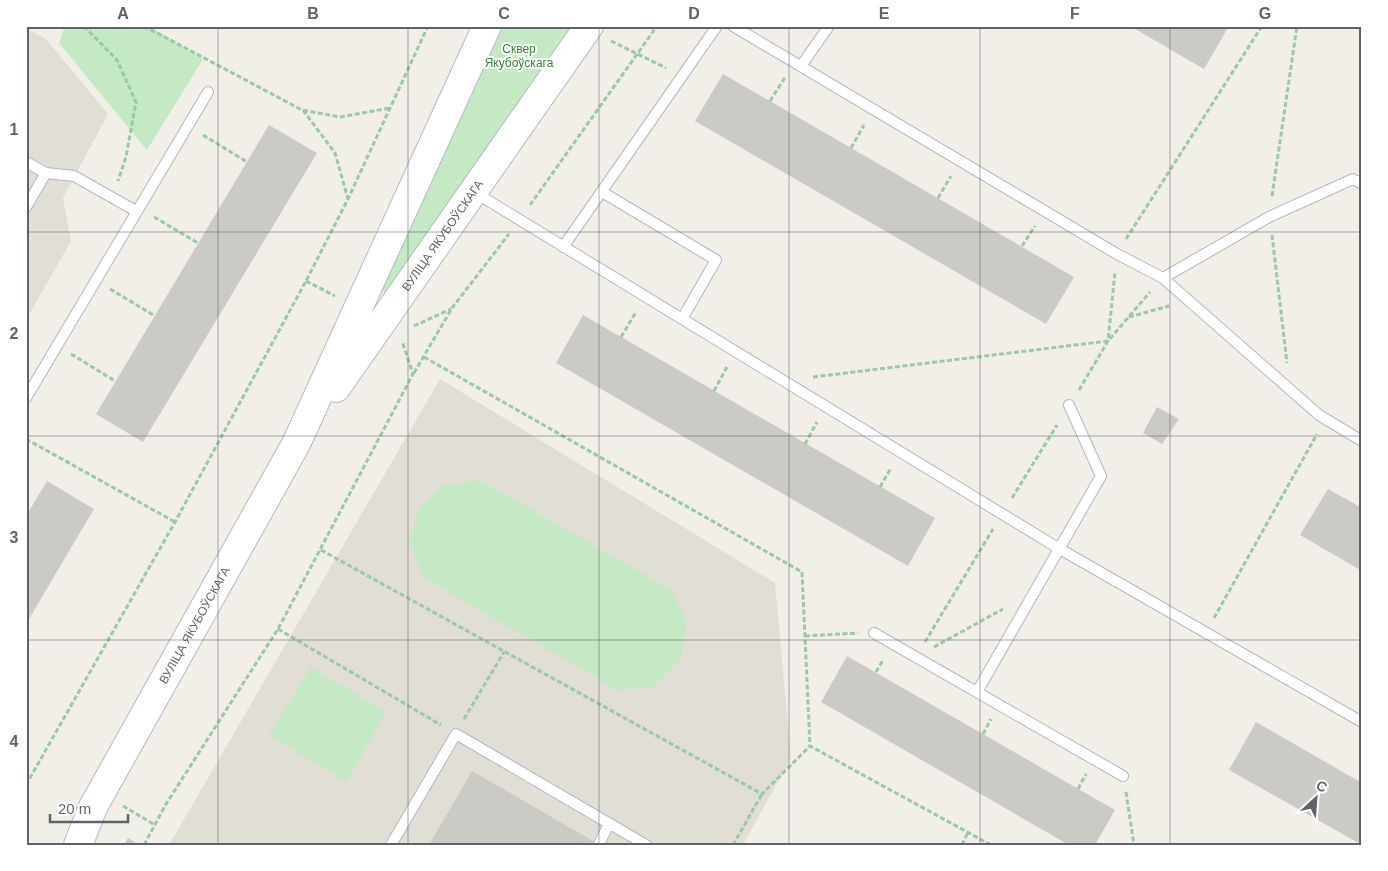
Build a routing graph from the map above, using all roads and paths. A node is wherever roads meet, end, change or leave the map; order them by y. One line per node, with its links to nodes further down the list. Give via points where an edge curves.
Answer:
1 (84, 26): 29 (path, via 117,60 136,102 126,158)
2 (144, 26): 18 (path)
3 (428, 26): 16 (path)
4 (487, 26): 64 (main road, ВУЛІЦА ЯКУБОЎСКАГА)
5 (657, 26): 11 (path)
6 (717, 26): 13 (lane)
7 (733, 26): 12 (lane)
8 (830, 26): 12 (lane)
9 (1297, 26): 34 (path)
10 (588, 27): 11 (path); 26 (main road, ВУЛІЦА ЯКУБОЎСКАГА)
11 (636, 54): 13 (path); 35 (path)
12 (798, 64): 15 (path); 17 (lane)
13 (683, 76): 27 (lane)
14 (208, 92): 19 (lane)
15 (770, 101)
16 (390, 108): 18 (path, via 340,117); 30 (path)
17 (874, 109): 20 (path); 21 (lane)
18 (302, 110): 30 (path, via 335,153)
19 (188, 126): 23 (path); 33 (lane)
20 (850, 148)
21 (961, 161): 28 (path); 32 (lane)
22 (26, 162): 24 (lane)
23 (247, 162)
24 (46, 174): 29 (lane, via 74,176); 31 (lane)
25 (1362, 184): 34 (lane, via 1354,179)
26 (473, 192): 35 (lane); 64 (main road, ВУЛІЦА ЯКУБОЎСКАГА)
27 (602, 192): 38 (lane); 46 (lane, via 716,260)
28 (938, 198)
29 (113, 199): 33 (lane)
30 (348, 199): 66 (path)
31 (26, 208)
32 (1044, 211): 37 (path); 39 (lane)
33 (136, 212): 36 (path, via 152,216); 40 (lane)
34 (1270, 217): 39 (lane); 56 (path)
35 (519, 220): 38 (lane); 43 (path)
36 (198, 244)
37 (1022, 246)
38 (563, 247): 41 (lane)
39 (1162, 278): 42 (lane); 45 (path)
40 (96, 280): 44 (path); 50 (lane)
41 (645, 297): 46 (lane); 49 (path)
42 (1188, 300): 45 (path); 56 (lane)
43 (452, 308): 47 (path); 52 (path)
44 (155, 316)
45 (1128, 317): 54 (path, via 1108,341)
46 (682, 319): 51 (lane)
47 (408, 328)
48 (399, 332): 53 (path)
49 (621, 337)
50 (57, 346): 55 (path); 58 (lane)
51 (736, 352): 54 (lane); 57 (path)
52 (424, 356): 53 (path); 73 (path, via 802,572)
53 (413, 374): 68 (path)
54 (783, 380): 60 (lane)
55 (116, 381)
56 (1291, 390): 63 (lane, via 1319,415)
57 (714, 391)
58 (26, 398)
59 (1069, 405): 67 (lane, via 1101,476)
60 (826, 407): 65 (path); 67 (lane)
61 (1320, 428): 70 (path)
62 (26, 439): 66 (path)
63 (1362, 441)
64 (296, 444): 82 (main road, ВУЛІЦА ЯКУБОЎСКАГА)
65 (805, 444)
66 (175, 522): 80 (path)
67 (1058, 548): 70 (lane); 75 (lane)
68 (320, 550): 69 (path); 74 (path)
69 (278, 629): 77 (path); 84 (path)
70 (1206, 632): 76 (lane)
71 (851, 633): 73 (path)
72 (874, 633): 75 (lane)
73 (805, 636): 78 (path)
74 (504, 652): 77 (path); 81 (path)
75 (977, 692): 79 (lane)
76 (1362, 722)
77 (456, 734): 83 (lane); 90 (lane)
78 (810, 746): 81 (path); 85 (path)
79 (1123, 776): 95 (path)
80 (26, 785)
81 (762, 794): 92 (path)
82 (97, 801): 84 (path); 87 (main road, ВУЛІЦА ЯКУБОЎСКАГА); 88 (main road, ВУЛІЦА ЯКУБОЎСКАГА)
83 (609, 824): 86 (lane); 91 (lane)
84 (155, 825): 89 (path)
85 (968, 832): 93 (path); 94 (path)
86 (599, 844)
87 (65, 845)
88 (78, 845)
89 (144, 845)
90 (391, 845)
91 (646, 845)
92 (733, 845)
93 (962, 845)
94 (991, 845)
95 (1134, 845)

